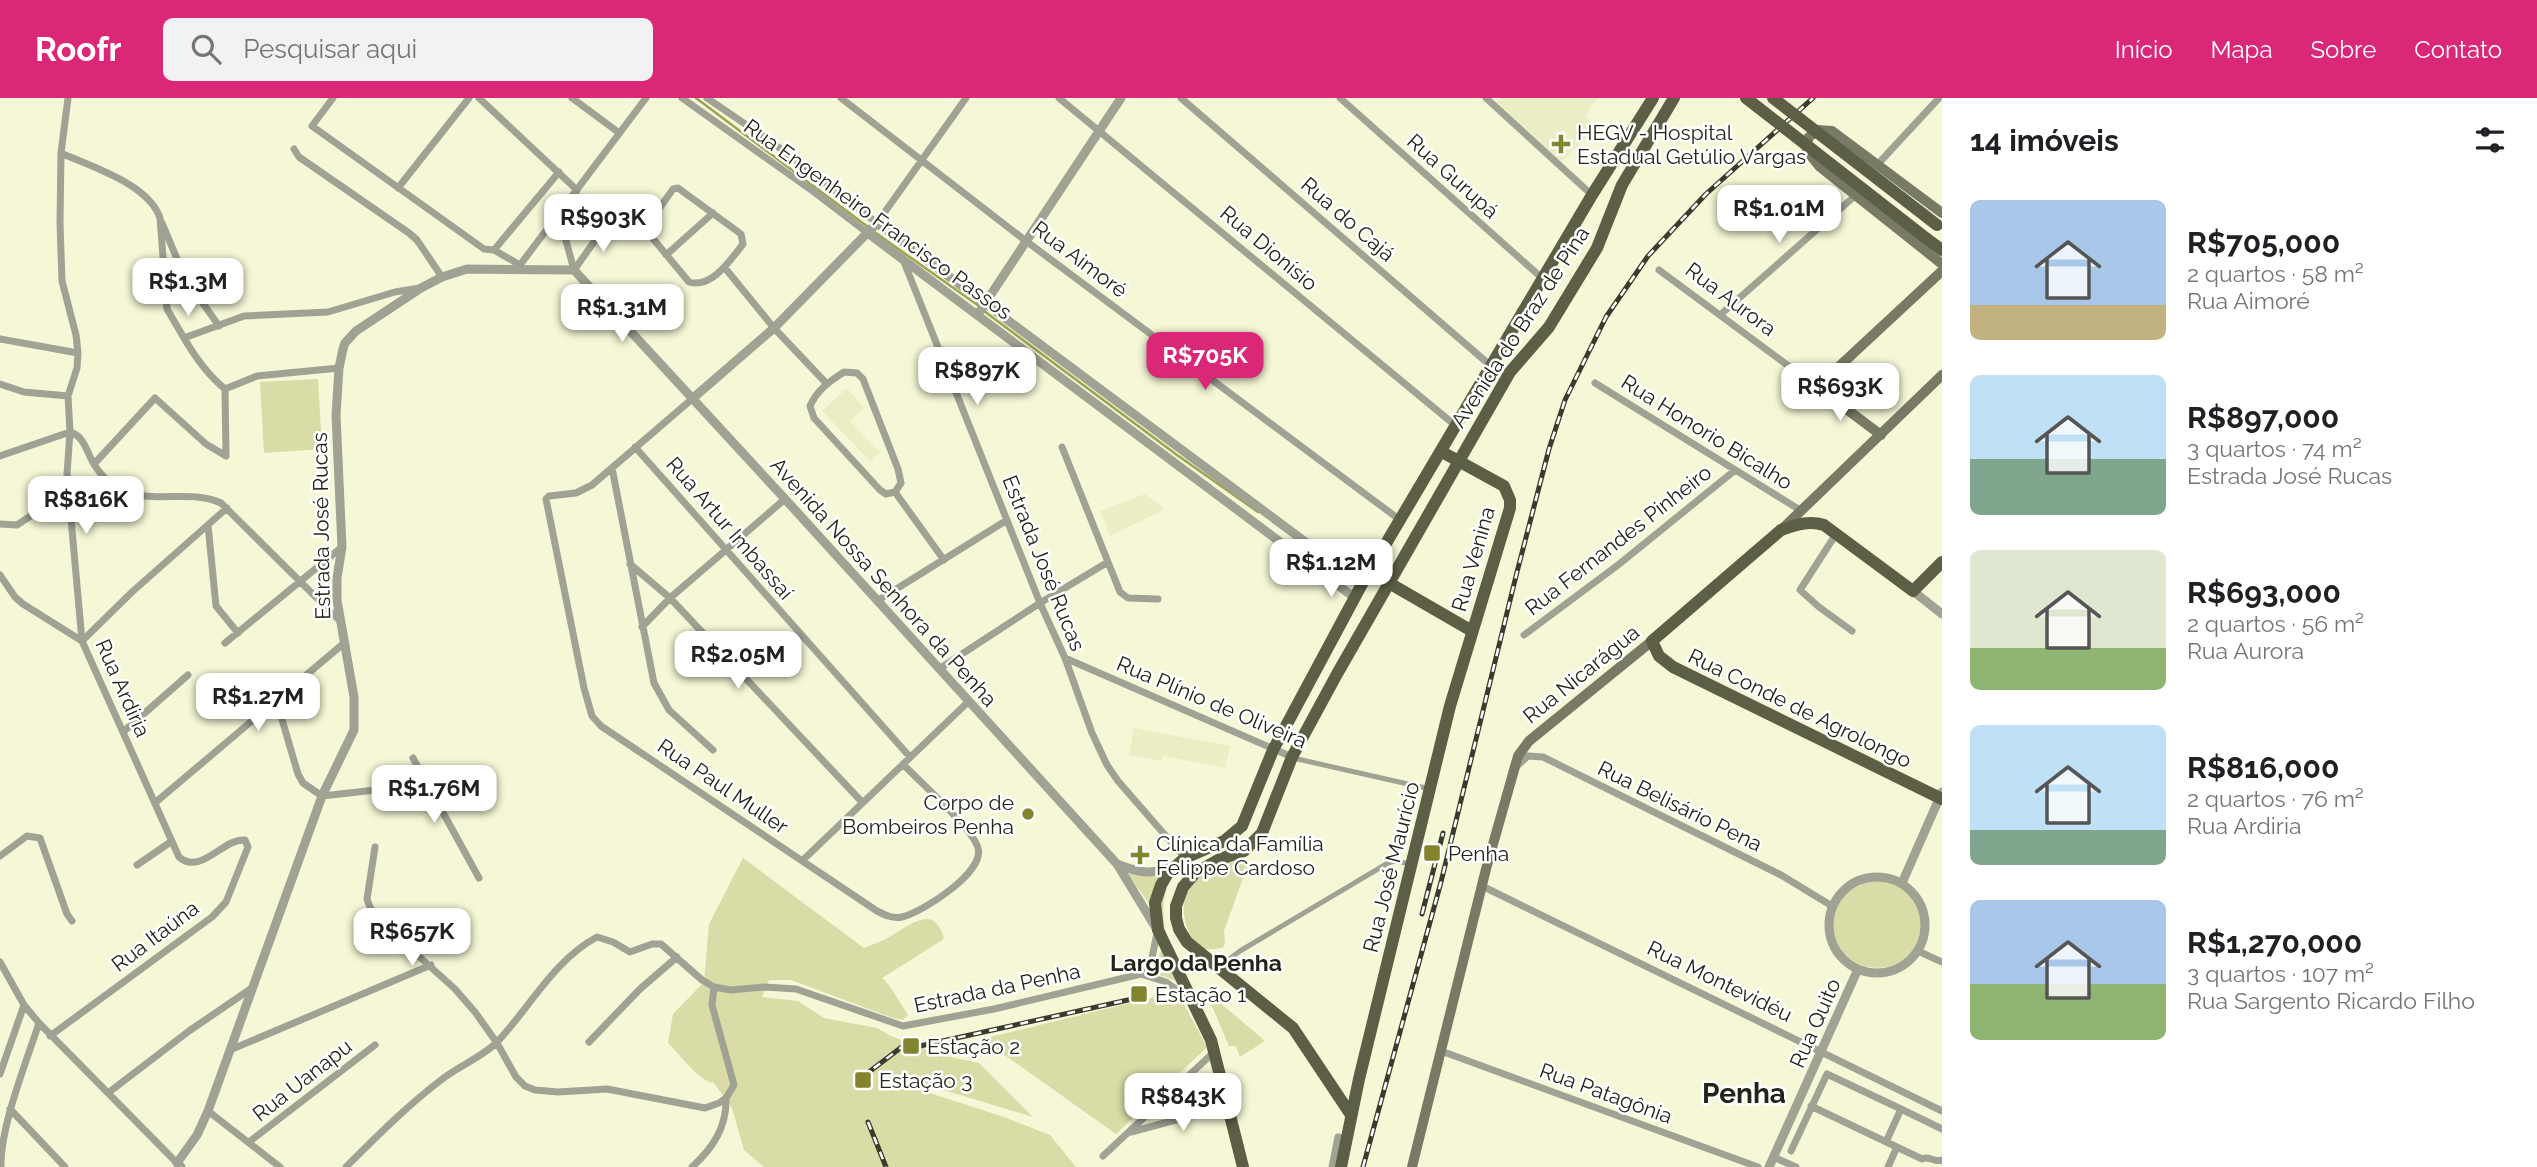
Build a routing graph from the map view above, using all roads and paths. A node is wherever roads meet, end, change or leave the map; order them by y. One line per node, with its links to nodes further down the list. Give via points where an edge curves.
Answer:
1 (68, 98): 24 (street)
2 (333, 98): 28 (street, via 312,126)
3 (469, 98): 28 (street)
4 (479, 98): 27 (street)
5 (572, 98): 22 (street)
6 (646, 98): 22 (street)
7 (682, 98): 38 (street, Rua Engenheiro Francisco Passos)
8 (707, 98): 38 (street, Rua Engenheiro Francisco Passos, via 773,143)
9 (841, 98): 25 (street, Rua Aimoré)
10 (966, 98): 25 (street)
11 (1059, 98): 21 (street, Rua Dionísio)
12 (1121, 98): 21 (street)
13 (1181, 98): 60 (street, Rua do Cajá)
14 (1340, 98): 51 (street, Rua Gurupá)
15 (1486, 98): 30 (street)
16 (1653, 98): 30 (main road, Avenida do Braz de Pina)
17 (1674, 98): 78 (main road, Avenida do Braz de Pina, via 1622,185 1597,248 1549,327 1510,372)
18 (1746, 98): 41 (main road, bridge)
19 (1773, 98): 36 (main road, bridge)
20 (1940, 98): 26 (street)
21 (1099, 130): 39 (street); 70 (street, Rua Dionísio)
22 (618, 132): 29 (street)
23 (294, 149): 50 (street, via 299,157 409,233)
24 (61, 153): 34 (street, via 139,191); 59 (street, via 62,281)
25 (923, 160): 38 (street); 39 (street, Rua Aimoré)
26 (1878, 164): 31 (main road, via 1827,129 1808,138 1812,159); 36 (main road)
27 (559, 172): 29 (street); 40 (street)
28 (398, 188): 40 (street, via 484,249)
29 (576, 192): 33 (street); 35 (street)
30 (1592, 195): 51 (main road, Avenida do Braz de Pina)
31 (1856, 195): 44 (main road); 54 (street)
32 (713, 213): 37 (street, via 674,188); 42 (street); 46 (street, via 743,238)
33 (559, 215): 45 (street); 47 (street)
34 (160, 218): 55 (street, via 185,278); 57 (street, via 167,309)
35 (609, 221): 37 (street); 47 (street)
36 (1940, 222)
37 (645, 229): 42 (street)
38 (873, 229): 43 (street, Rua Engenheiro Francisco Passos); 53 (street, Rua Engenheiro Francisco Passos); 56 (street)
39 (1026, 241): 53 (street); 88 (street, Rua Aimoré)
40 (496, 248): 45 (street)
41 (1942, 250)
42 (666, 255): 46 (street, via 694,284)
43 (904, 262): 53 (street, Rua Engenheiro Francisco Passos); 87 (street, Estrada José Rucas)
44 (1942, 264)
45 (518, 267): 47 (street, Estrada José Rucas); 50 (street, Estrada José Rucas, via 467,270)
46 (724, 268): 56 (street)
47 (574, 270): 69 (street, Avenida Nossa Senhora da Penha)
48 (1659, 270): 54 (street, Rua Aurora)
49 (1942, 271): 66 (main road)
50 (442, 277): 52 (street, Estrada José Rucas)
51 (1543, 279): 60 (main road, Avenida do Braz de Pina)
52 (421, 288): 55 (street, via 328,312 244,316); 61 (street, Estrada José Rucas, via 351,336)
53 (981, 308): 73 (street, Rua Engenheiro Francisco Passos); 73 (street, Rua Engenheiro Francisco Passos)
54 (1720, 315): 66 (street, Rua Aurora)
55 (219, 326): 57 (street)
56 (774, 328): 63 (street); 69 (street)
57 (184, 338): 67 (street)
58 (0, 339): 59 (street)
59 (78, 353): 68 (street, Rua Ardiria)
60 (1491, 366): 70 (main road, Avenida do Braz de Pina)
61 (339, 368): 67 (street, via 257,376); 93 (street, Estrada José Rucas)
62 (1942, 375): 72 (main road, Rua Nicarágua)
63 (826, 383): 82 (street, via 810,406 814,418 880,491); 82 (street, via 848,372 863,379 898,469 901,483)
64 (1595, 383): 81 (street, Rua Honorio Bicalho)
65 (0, 384): 68 (street, via 24,392)
66 (1817, 387): 72 (main road, Rua Aurora)
67 (225, 389): 79 (street, via 226,456 155,398)
68 (68, 396): 71 (street, Rua Ardiria)
69 (692, 399): 74 (street); 84 (street, Avenida Nossa Senhora da Penha)
70 (1456, 426): 76 (main road, Avenida do Braz de Pina)
71 (70, 432): 77 (street); 79 (street, via 80,438); 83 (street, Rua Ardiria)
72 (1881, 435): 86 (main road, Rua Nicarágua)
73 (1163, 445): 99 (street, Rua Engenheiro Francisco Passos); 101 (street, Rua Engenheiro Francisco Passos)
74 (635, 447): 80 (street); 94 (street, Rua Artur Imbassaí)
75 (1062, 447): 96 (street)
76 (1442, 452): 78 (main road, Rua Venina); 88 (main road, Avenida do Braz de Pina)
77 (0, 456)
78 (1459, 462): 103 (main road, Avenida do Braz de Pina); 114 (main road, Rua Venina, via 1504,486 1510,500)
79 (94, 464): 85 (street, via 104,477 138,496 209,499)
80 (612, 468): 98 (street); 145 (street, Rua Paul Muller, via 576,493 549,496 545,501 592,716)
81 (1734, 471): 86 (street, Rua Honorio Bicalho); 117 (street, Rua Fernandes Pinheiro)
82 (895, 492): 95 (street)
83 (68, 497): 89 (street, via 17,525); 119 (street, Rua Ardiria)
84 (785, 499): 94 (street); 109 (street, Avenida Nossa Senhora da Penha)
85 (227, 508): 90 (street); 102 (street)
86 (1800, 510): 91 (main road, Rua Nicarágua)
87 (1007, 520): 95 (street); 110 (street, Estrada José Rucas)
88 (1400, 520): 104 (main road, Avenida do Braz de Pina)
89 (0, 524)
90 (208, 525): 116 (street, via 216,606); 119 (street)
91 (1781, 530): 92 (main road, via 1815,522); 118 (main road, Rua Nicarágua)
92 (1836, 534): 105 (main road); 115 (street, via 1800,590)
93 (342, 547): 102 (street); 112 (street, Estrada José Rucas, via 337,578)
94 (726, 550): 106 (street); 130 (street, Rua Artur Imbassaí)
95 (944, 560): 109 (street)
96 (1108, 562): 108 (street, via 1123,596); 110 (street)
97 (1942, 562): 105 (main road)
98 (630, 564): 106 (street); 113 (street)
99 (1334, 564): 101 (street); 104 (street, Rua Engenheiro Francisco Passos)
100 (0, 575): 119 (street, via 23,604)
101 (1325, 576): 107 (street, Rua Engenheiro Francisco Passos)
102 (300, 582): 112 (street); 116 (street)
103 (1389, 583): 114 (main road); 131 (main road, Avenida do Braz de Pina)
104 (1362, 584): 107 (main road, Avenida do Braz de Pina)
105 (1913, 592): 111 (street)
106 (670, 598): 113 (street); 140 (street)
107 (1355, 598): 129 (main road, Avenida do Braz de Pina)
108 (1158, 599)
109 (877, 601): 123 (street, Avenida Nossa Senhora da Penha)
110 (1040, 603): 122 (street, Estrada José Rucas); 123 (street)
111 (1942, 614)
112 (339, 620): 121 (street, Estrada José Rucas)
113 (642, 627): 128 (street, via 662,700)
114 (1472, 631): 136 (main road, Rua José Maurício)
115 (1852, 631)
116 (238, 633): 120 (street)
117 (1524, 635)
118 (1653, 640): 134 (main road, Rua Nicarágua, via 1529,741); 138 (main road, Rua Conde de Agrolongo, via 1659,656 1672,667)
119 (82, 641): 127 (street, Rua Ardiria)
120 (226, 643)
121 (344, 644): 125 (street); 137 (street, Estrada José Rucas, via 354,696 354,730)
122 (1065, 658): 129 (street, Rua Plínio de Oliveira); 144 (street, Estrada José Rucas, via 1107,765)
123 (939, 669): 126 (street, Avenida Nossa Senhora da Penha)
124 (188, 675): 127 (street)
125 (276, 699): 137 (street, via 298,774); 139 (street)
126 (969, 701): 130 (street); 148 (street, Avenida Nossa Senhora da Penha)
127 (123, 732): 139 (street, Rua Ardiria)
128 (713, 750)
129 (1273, 750): 131 (street, Rua Plínio de Oliveira); 144 (main road, Avenida do Braz de Pina, via 1242,826 1224,841)
130 (910, 757): 133 (street)
131 (1292, 757): 136 (street, Rua Plínio de Oliveira); 161 (main road, Avenida do Braz de Pina, via 1257,840 1244,851 1195,873 1176,906 1179,929)
132 (413, 758): 135 (street)
133 (903, 764): 140 (street); 145 (street, Rua Paul Muller, via 973,837 978,848 977,862 950,891 912,914 893,918)
134 (1513, 770): 152 (main road, Rua Nicarágua); 153 (street, Rua Belisário Pena, via 1528,756 1543,757 1781,875)
135 (429, 784): 137 (street); 150 (street)
136 (1430, 789): 186 (main road, Rua José Maurício)
137 (322, 796): 165 (street, Estrada José Rucas)
138 (1941, 796): 151 (street)
139 (156, 802): 141 (street, Rua Ardiria)
140 (862, 802): 145 (street)
141 (172, 841): 146 (street, Rua Ardiria); 149 (street)
142 (375, 847): 160 (street, via 369,909)
143 (0, 856): 154 (street, via 23,838 33,835 42,841)
144 (1185, 858): 148 (street, via 1148,873); 155 (main road, via 1168,873 1156,897)
145 (803, 860)
146 (185, 862): 169 (street, Rua Itaúna, via 202,860 245,840 248,852 223,906)
147 (1406, 863): 161 (street, via 1388,863)
148 (1116, 864): 155 (street)
149 (137, 865)
150 (479, 878)
151 (1902, 883): 153 (street, via 1886,877 1862,879 1841,892); 156 (street, via 1924,914 1925,935)
152 (1482, 886): 175 (main road, Rua Nicarágua); 176 (street, Rua Montevidéu)
153 (1832, 906): 162 (street, via 1832,940)
154 (72, 921)
155 (1158, 930): 163 (street, via 1152,958); 166 (main road)
156 (1918, 951): 159 (street); 162 (street, via 1906,965 1891,971)
157 (677, 957): 164 (street); 170 (street); 171 (street, via 657,943 630,952 597,937 529,1000)
158 (0, 962): 167 (street)
159 (1942, 962)
160 (431, 965): 171 (street); 173 (street)
161 (1217, 968): 186 (main road, via 1293,1028)
162 (1858, 969): 176 (street, Rua Quito)
163 (1142, 974): 164 (street, Estrada da Penha, via 903,1026 796,989); 166 (street, via 1166,982)
164 (714, 987): 179 (street, via 712,1005 734,1085)
165 (251, 988): 173 (street, Estrada José Rucas); 178 (street)
166 (1194, 1003): 174 (main road)
167 (24, 1005): 168 (street); 177 (street)
168 (38, 1023): 169 (street); 182 (street)
169 (50, 1036): 178 (street)
170 (589, 1042)
171 (497, 1043): 179 (street, via 516,1077 535,1090 607,1089 698,1108); 202 (street, via 444,1077)
172 (375, 1045): 190 (street, Rua Uanapu)
173 (230, 1050): 184 (street, Estrada José Rucas)
174 (1214, 1051): 180 (main road); 188 (street)
175 (1441, 1051): 207 (main road, Rua Nicarágua); 208 (street, Rua Patagônia)
176 (1822, 1051): 185 (street, Rua Montevidéu); 195 (street, Rua Quito)
177 (0, 1074)
178 (108, 1093): 198 (street)
179 (726, 1098): 203 (street, via 723,1128)
180 (1228, 1106): 188 (street); 204 (main road)
181 (1811, 1106): 183 (street, via 1827,1074); 191 (street); 193 (street)
182 (10, 1109): 199 (street); 200 (street)
183 (1900, 1109): 187 (street); 191 (street)
184 (208, 1111): 190 (street); 198 (street, Estrada José Rucas)
185 (1942, 1111)
186 (1351, 1115): 189 (main road, Rua José Maurício)
187 (1942, 1129)
188 (1130, 1132): 194 (street)
189 (1343, 1138): 205 (street); 206 (main road, Rua José Maurício)
190 (249, 1142): 201 (street)
191 (1886, 1142): 192 (street)
192 (1897, 1147): 196 (street); 211 (street)
193 (1791, 1152)
194 (1103, 1156)
195 (1773, 1157): 209 (street, Rua Quito); 210 (street)
196 (1922, 1158): 197 (street); 212 (street)
197 (1942, 1160)
198 (179, 1165)
199 (1, 1167)
200 (65, 1167)
201 (280, 1167)
202 (346, 1167)
203 (692, 1167)
204 (1243, 1167)
205 (1332, 1167)
206 (1341, 1167)
207 (1412, 1167)
208 (1759, 1167)
209 (1769, 1167)
210 (1796, 1167)
211 (1888, 1167)
212 (1918, 1167)

